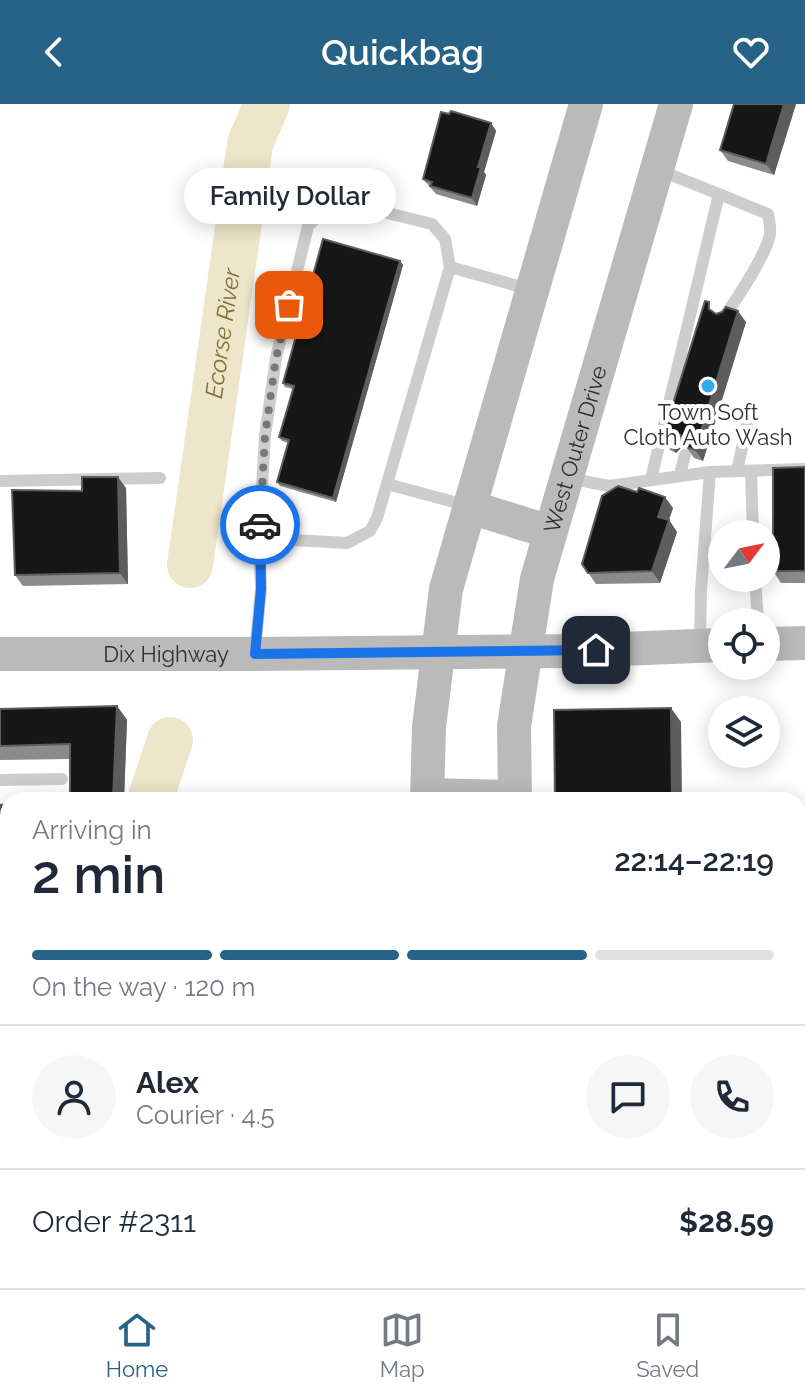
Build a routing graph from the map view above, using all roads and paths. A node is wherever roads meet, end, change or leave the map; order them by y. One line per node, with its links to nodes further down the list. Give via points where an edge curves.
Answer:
1 (586, 104): 6 (main road)
2 (676, 104): 3 (main road, West Outer Drive)
3 (658, 169): 4 (lane); 14 (main road, West Outer Drive)
4 (719, 194): 7 (lane, via 768,214 770,234); 16 (lane)
5 (450, 267): 6 (lane); 18 (lane); 22 (lane, via 445,239 432,224 351,204 324,210 308,226 276,358)
6 (533, 290): 19 (main road)
7 (725, 316)
8 (751, 406): 11 (lane)
9 (685, 455): 13 (lane)
10 (805, 469): 11 (lane)
11 (744, 471): 12 (lane); 20 (lane)
12 (710, 472): 13 (lane); 23 (lane, via 701,590)
13 (680, 474): 16 (lane)
14 (565, 477): 16 (lane, via 609,486); 21 (main road, West Outer Drive)
15 (160, 478): 17 (lane)
16 (651, 479)
17 (0, 481)
18 (387, 484): 19 (lane); 22 (lane, via 370,531 347,543)
19 (470, 507): 21 (main road); 28 (main road, via 446,589)
20 (751, 520)
21 (550, 532): 27 (main road, West Outer Drive)
22 (259, 538): 30 (lane)
23 (708, 629)
24 (805, 643): 25 (main road)
25 (780, 644)
26 (708, 646): 27 (main road, Dix Highway)
27 (525, 650): 28 (main road, Dix Highway); 34 (main road, West Outer Drive, via 514,726)
28 (438, 652): 30 (main road, Dix Highway); 33 (main road)
29 (0, 654): 30 (main road, Dix Highway)
30 (255, 654)
31 (62, 779): 32 (lane)
32 (0, 780)
33 (427, 792)
34 (515, 792)

